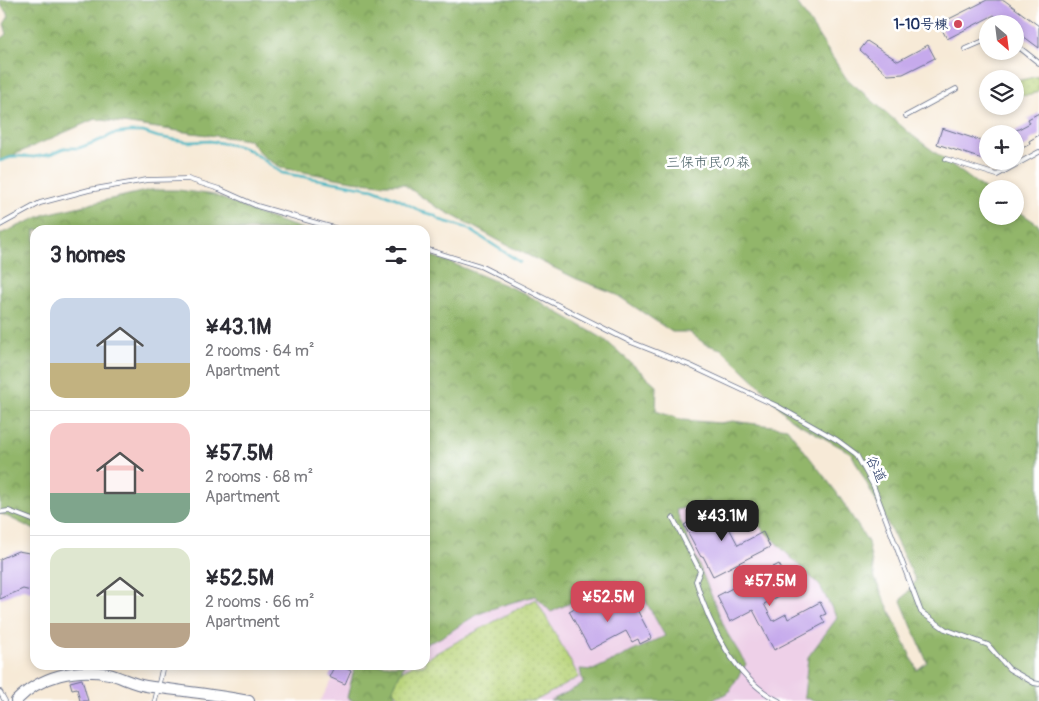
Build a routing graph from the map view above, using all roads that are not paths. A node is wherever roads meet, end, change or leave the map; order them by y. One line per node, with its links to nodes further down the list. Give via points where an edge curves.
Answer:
1 (979, 43): 2 (lane)
2 (965, 49)
3 (1024, 51): 4 (lane)
4 (1039, 62)
5 (956, 89): 6 (lane)
6 (906, 116)
7 (1039, 152): 8 (lane, via 997,175)
8 (946, 159)
9 (0, 225): 10 (lane, via 40,204 90,190 147,180 188,178 257,206)
10 (324, 225)
11 (430, 251): 16 (lane, 谷道, via 480,266 619,336 777,406 837,440 856,454 873,485 921,612 945,629 988,645 1009,669)
12 (0, 512): 14 (lane)
13 (673, 518): 23 (lane, via 700,572 696,581 700,594 728,652 746,677 766,695)
14 (30, 520)
15 (162, 670): 17 (lane)
16 (1039, 684)
17 (159, 688): 20 (street, via 108,674 73,672 43,681); 21 (lane); 22 (street)
18 (0, 692): 19 (lane)
19 (5, 701)
20 (16, 701)
21 (155, 701)
22 (249, 701)
23 (779, 701)

